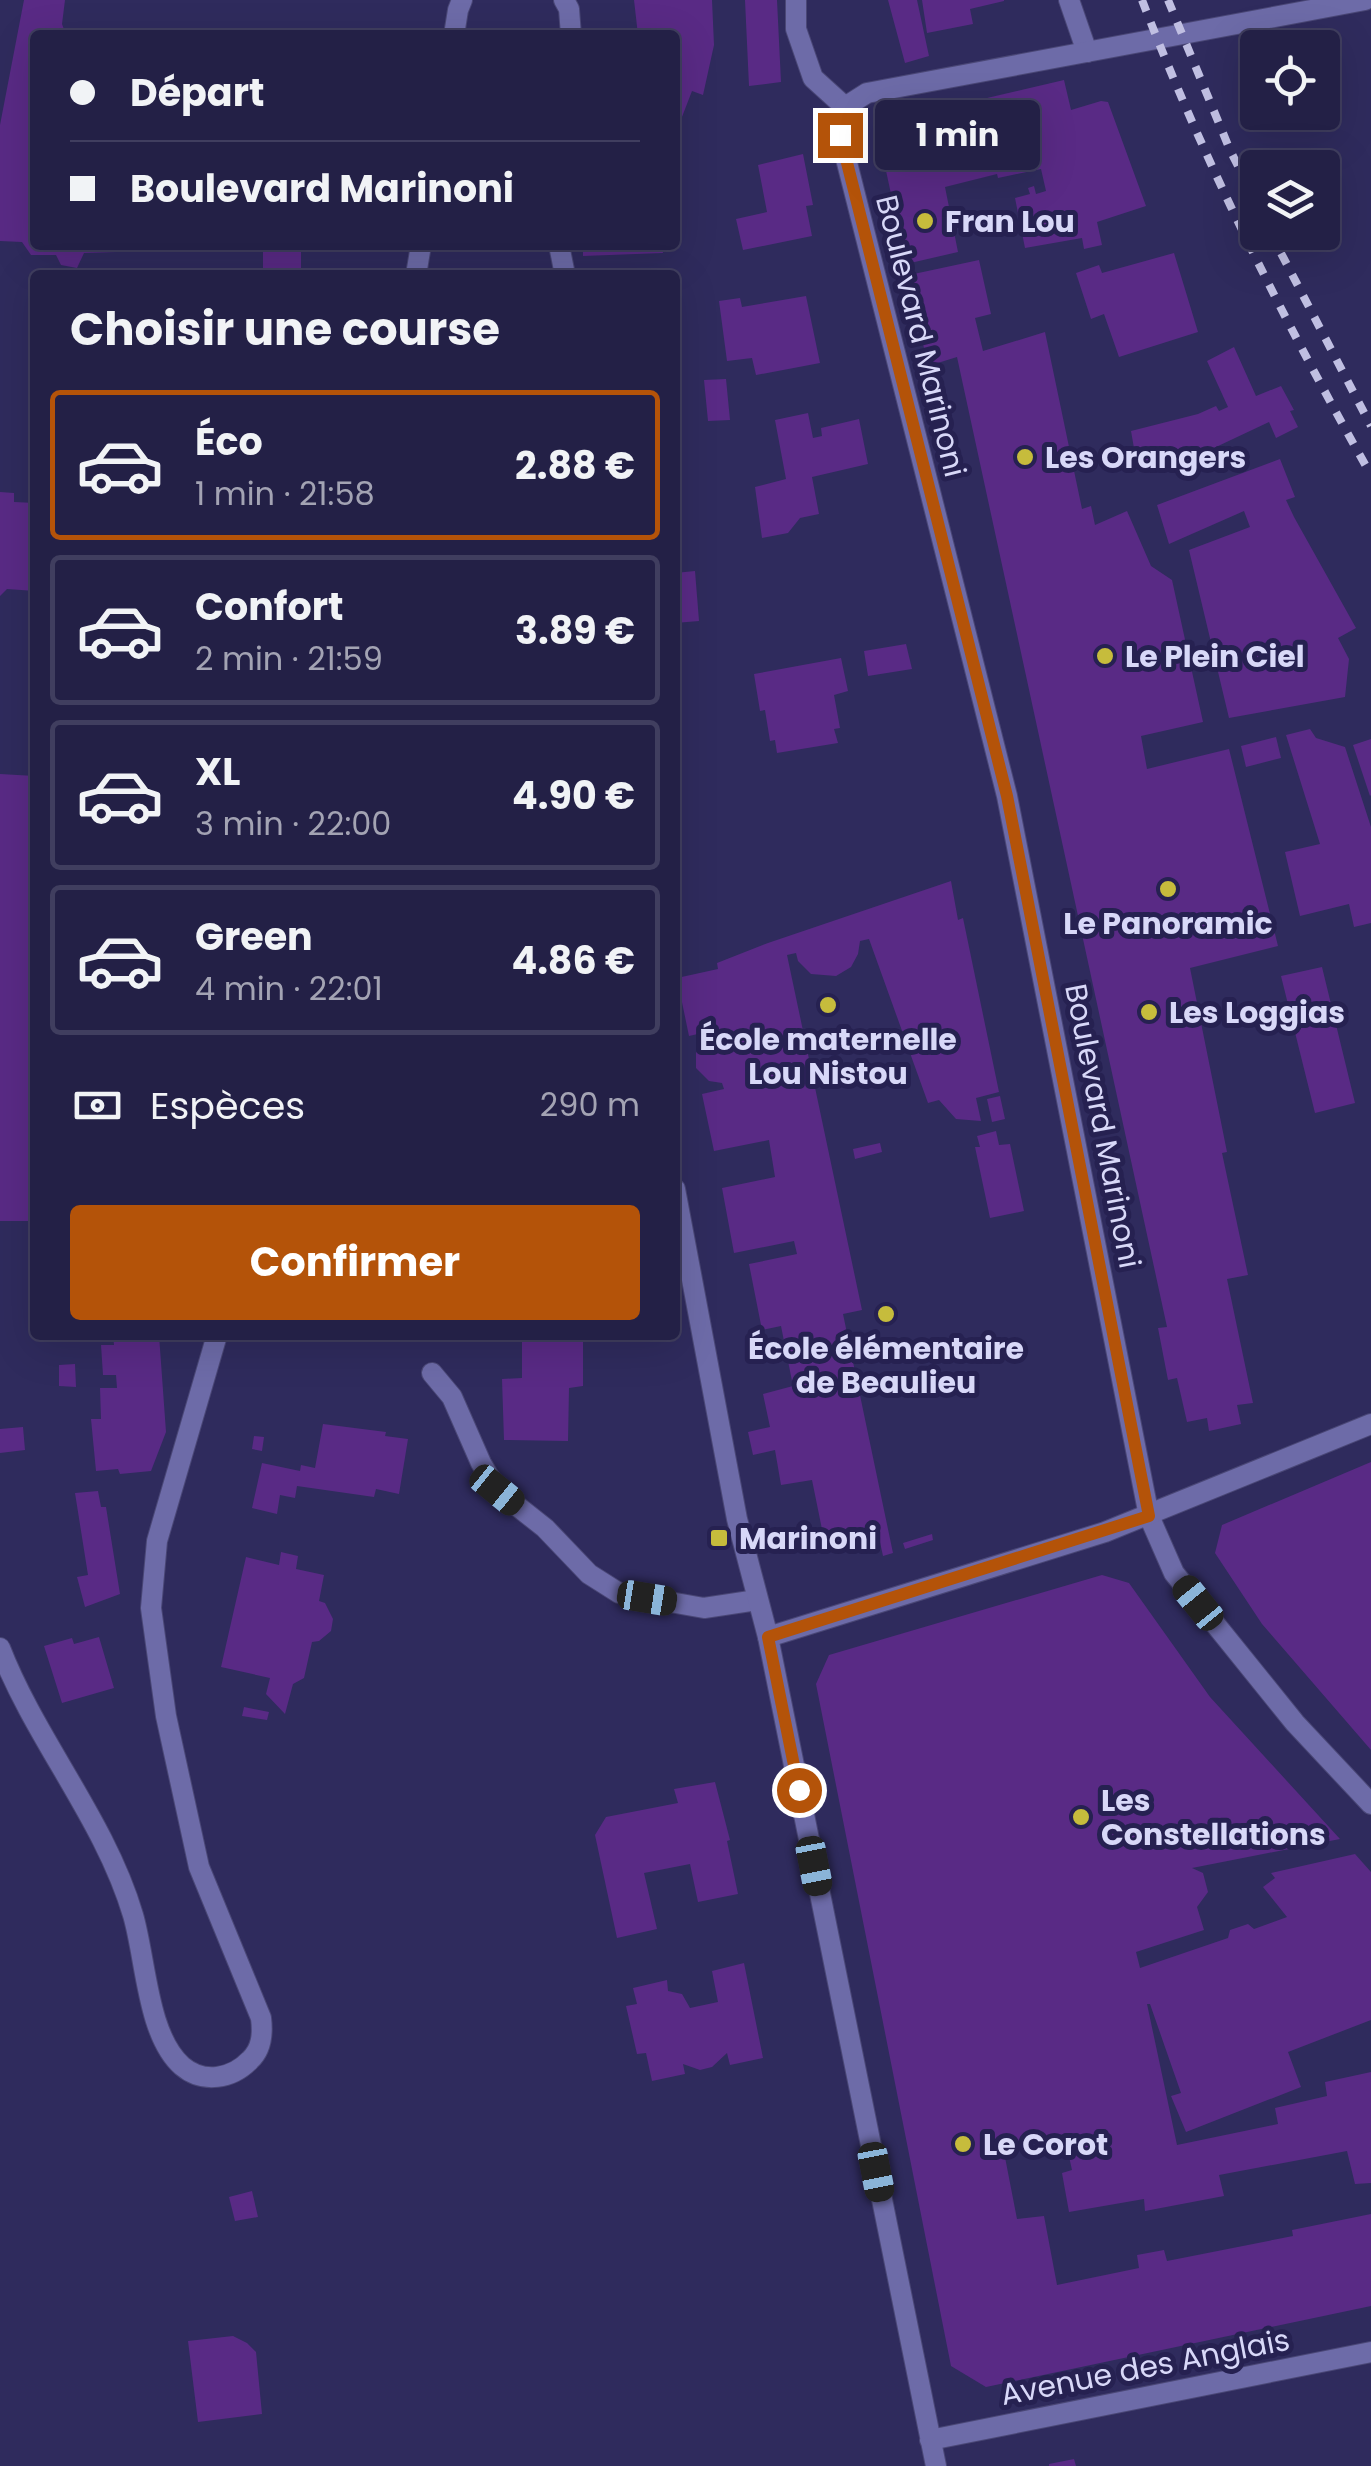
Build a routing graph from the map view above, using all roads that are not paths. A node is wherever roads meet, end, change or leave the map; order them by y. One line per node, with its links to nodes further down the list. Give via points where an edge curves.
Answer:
1 (462, 0): 6 (street)
2 (564, 0): 7 (street)
3 (796, 0): 9 (street, via 796,29 812,78)
4 (1069, 0): 8 (street)
5 (1366, 0): 8 (street)
6 (455, 30)
7 (571, 30)
8 (1086, 52): 9 (street, via 868,93)
9 (845, 107): 14 (street, Boulevard Marinoni, via 840,135 1007,796)
10 (680, 1216): 15 (street)
11 (216, 1340): 17 (street, via 157,1541 151,1608 198,1867 262,2018 257,2054 243,2068 214,2079 200,2076 164,2043 114,1865)
12 (432, 1373): 15 (street, via 452,1397 497,1490 589,1574 618,1593 704,1608)
13 (1371, 1424): 14 (street)
14 (1149, 1516): 16 (street); 18 (street, Boulevard Marinoni, via 1174,1573 1294,1723)
15 (757, 1600): 16 (street)
16 (768, 1637): 20 (street)
17 (0, 1648)
18 (1371, 1804)
19 (1371, 2352): 20 (street, Avenue des Anglais)
20 (930, 2440): 21 (street)
21 (936, 2466)

